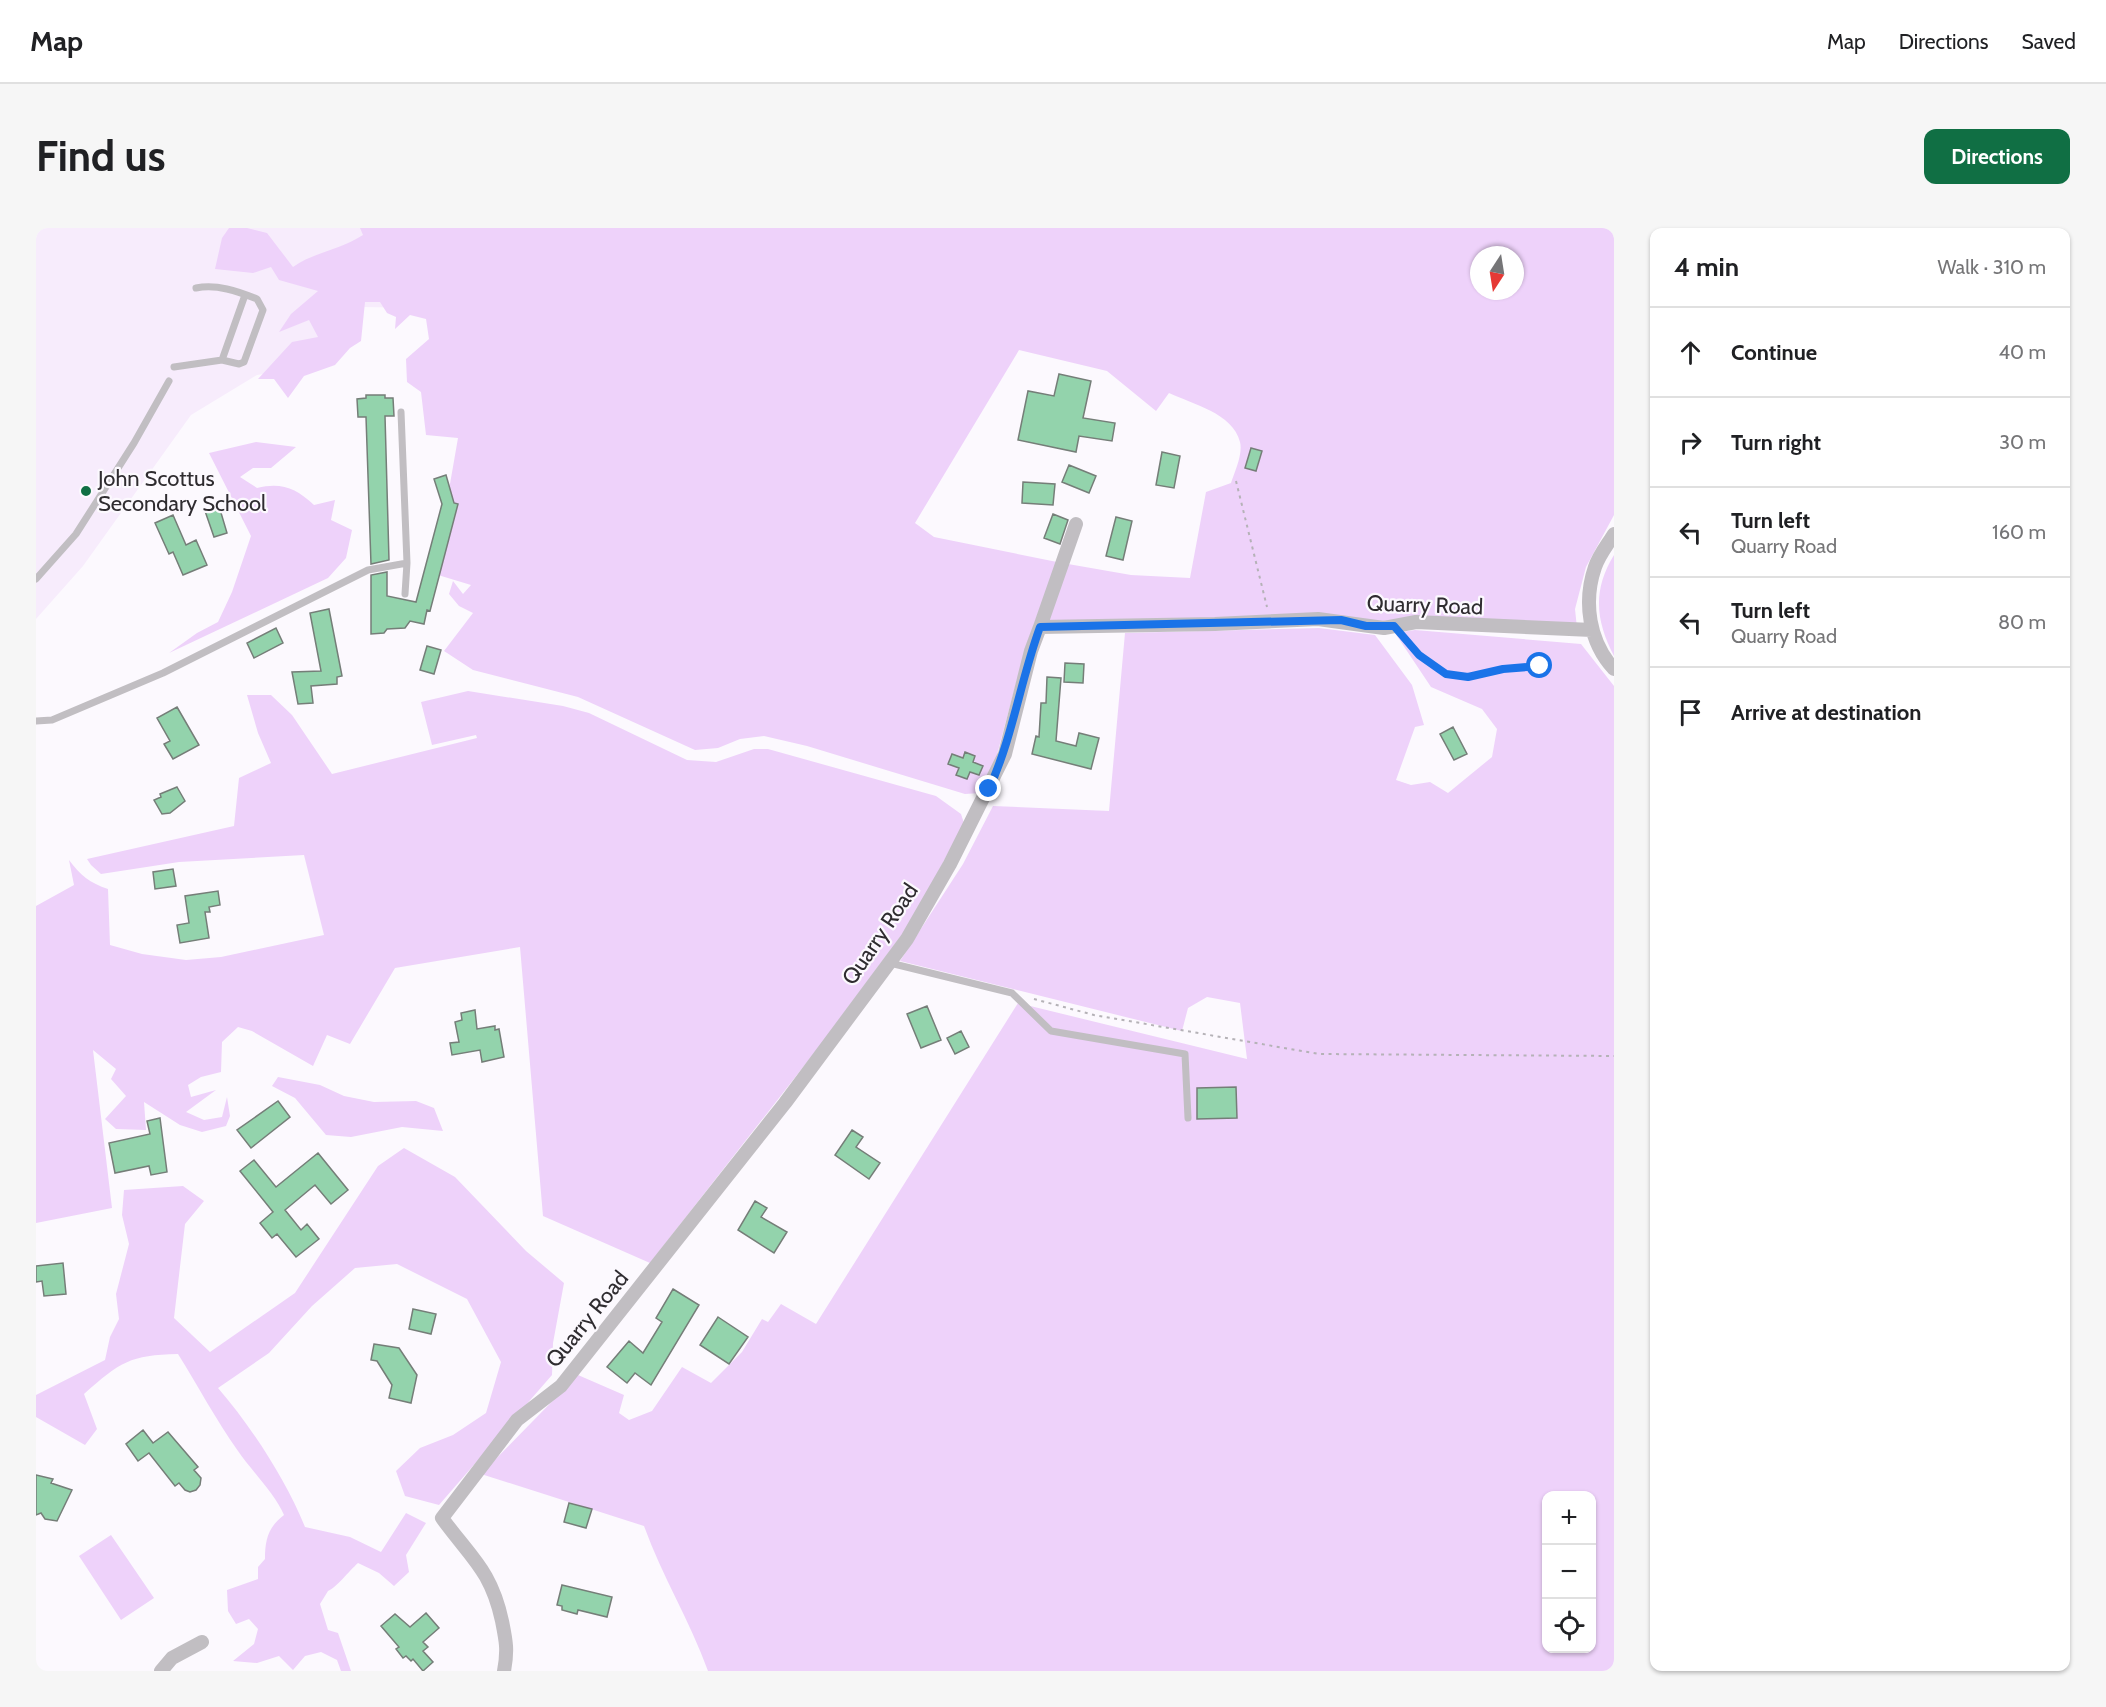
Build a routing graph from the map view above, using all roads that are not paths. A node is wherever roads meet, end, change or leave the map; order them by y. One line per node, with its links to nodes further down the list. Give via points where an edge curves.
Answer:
1 (196, 288): 2 (lane, via 209,285)
2 (245, 295): 3 (lane); 3 (lane, via 257,299 263,310 247,358 238,364)
3 (222, 360): 4 (lane)
4 (174, 367)
5 (169, 381): 10 (lane, via 76,534)
6 (401, 412): 9 (lane)
7 (1076, 524): 12 (street)
8 (1614, 534): 13 (street, via 1595,567 1588,612)
9 (406, 563): 11 (lane); 15 (lane, via 368,570 163,673 52,720)
10 (36, 579)
11 (405, 594)
12 (1040, 627): 13 (street, Quarry Road, via 1318,619 1375,627 1416,622); 16 (street, Quarry Road, via 1005,754 950,864)
13 (1592, 630): 14 (street)
14 (1614, 669)
15 (36, 721)
16 (890, 963): 17 (lane, via 1012,993 1051,1031 1185,1054); 20 (street, Quarry Road, via 561,1386 517,1420 442,1518 495,1591 508,1648)
17 (1188, 1118)
18 (202, 1642): 19 (street, via 172,1658)
19 (161, 1671)
20 (504, 1671)

